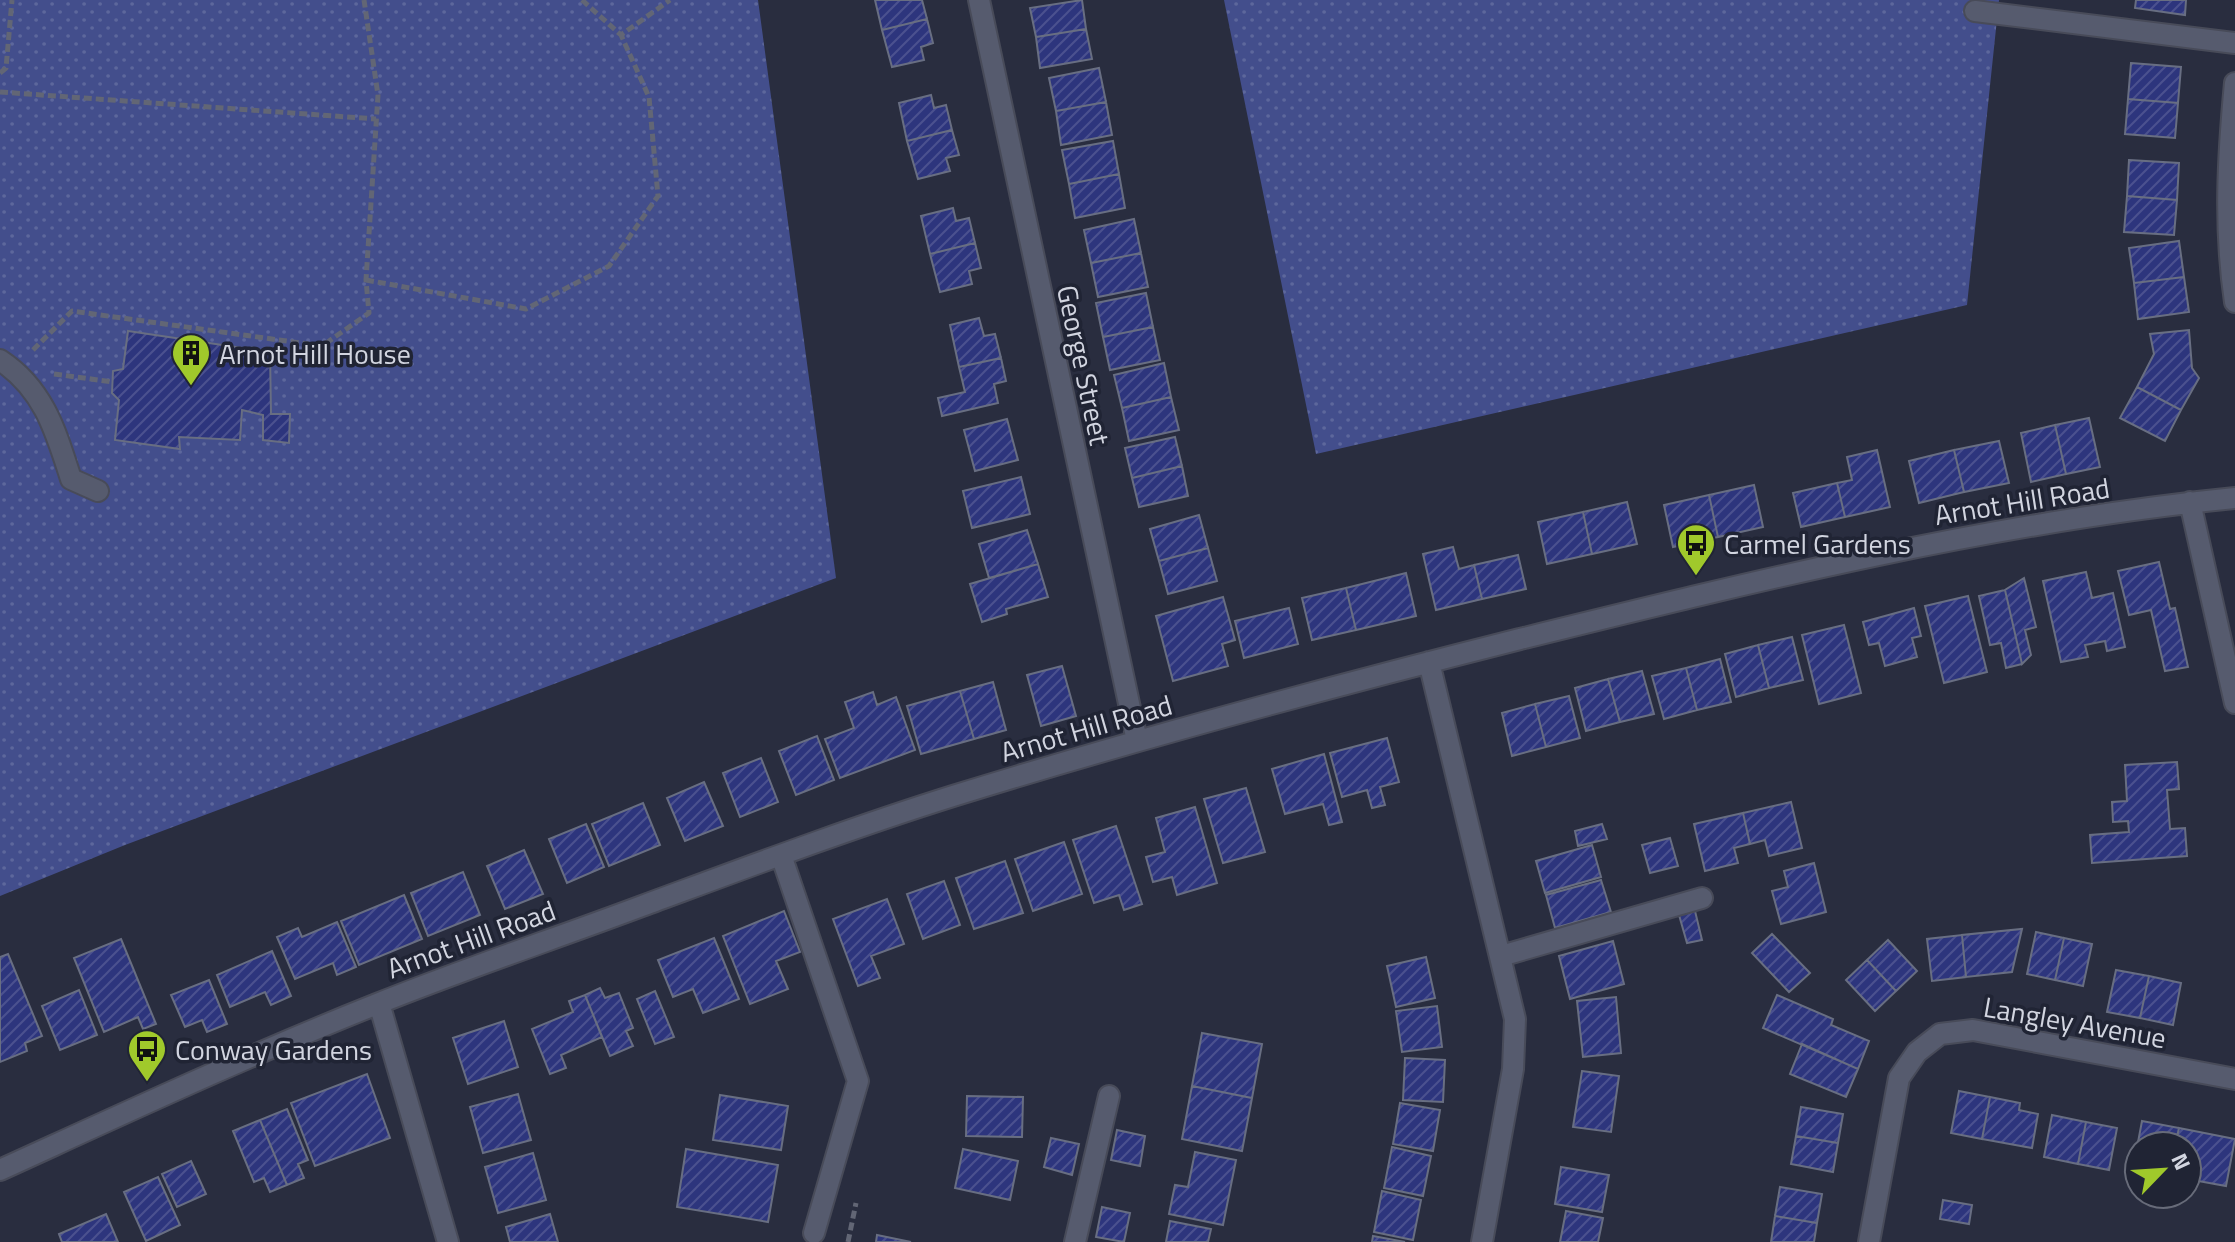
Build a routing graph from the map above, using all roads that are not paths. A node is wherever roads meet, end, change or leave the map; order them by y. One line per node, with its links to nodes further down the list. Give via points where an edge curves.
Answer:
1 (979, 0): 12 (street, George Street)
2 (1975, 11): 3 (street)
3 (2235, 43)
4 (2235, 83): 5 (street, via 2226,212)
5 (2235, 302)
6 (7, 364): 7 (street, via 41,400 71,479)
7 (98, 491)
8 (2235, 498): 9 (street, Arnot Hill Road)
9 (2190, 502): 10 (street, Arnot Hill Road, via 1941,542 1732,586); 11 (street)
10 (1429, 662): 12 (street, Arnot Hill Road); 15 (street)
11 (2235, 703)
12 (1137, 741): 13 (street, Arnot Hill Road, via 948,797)
13 (781, 855): 16 (street, Arnot Hill Road); 20 (street, via 858,1081)
14 (1702, 898): 15 (street)
15 (1501, 956): 23 (street, via 1515,1019 1513,1069)
16 (379, 1003): 19 (street, Arnot Hill Road, via 189,1082); 21 (street)
17 (2235, 1079): 24 (street, Langley Avenue, via 1973,1030 1940,1034 1917,1052 1899,1078)
18 (1109, 1096): 22 (street)
19 (0, 1170)
20 (814, 1233)
21 (448, 1242)
22 (1075, 1242)
23 (1482, 1242)
24 (1869, 1242)

